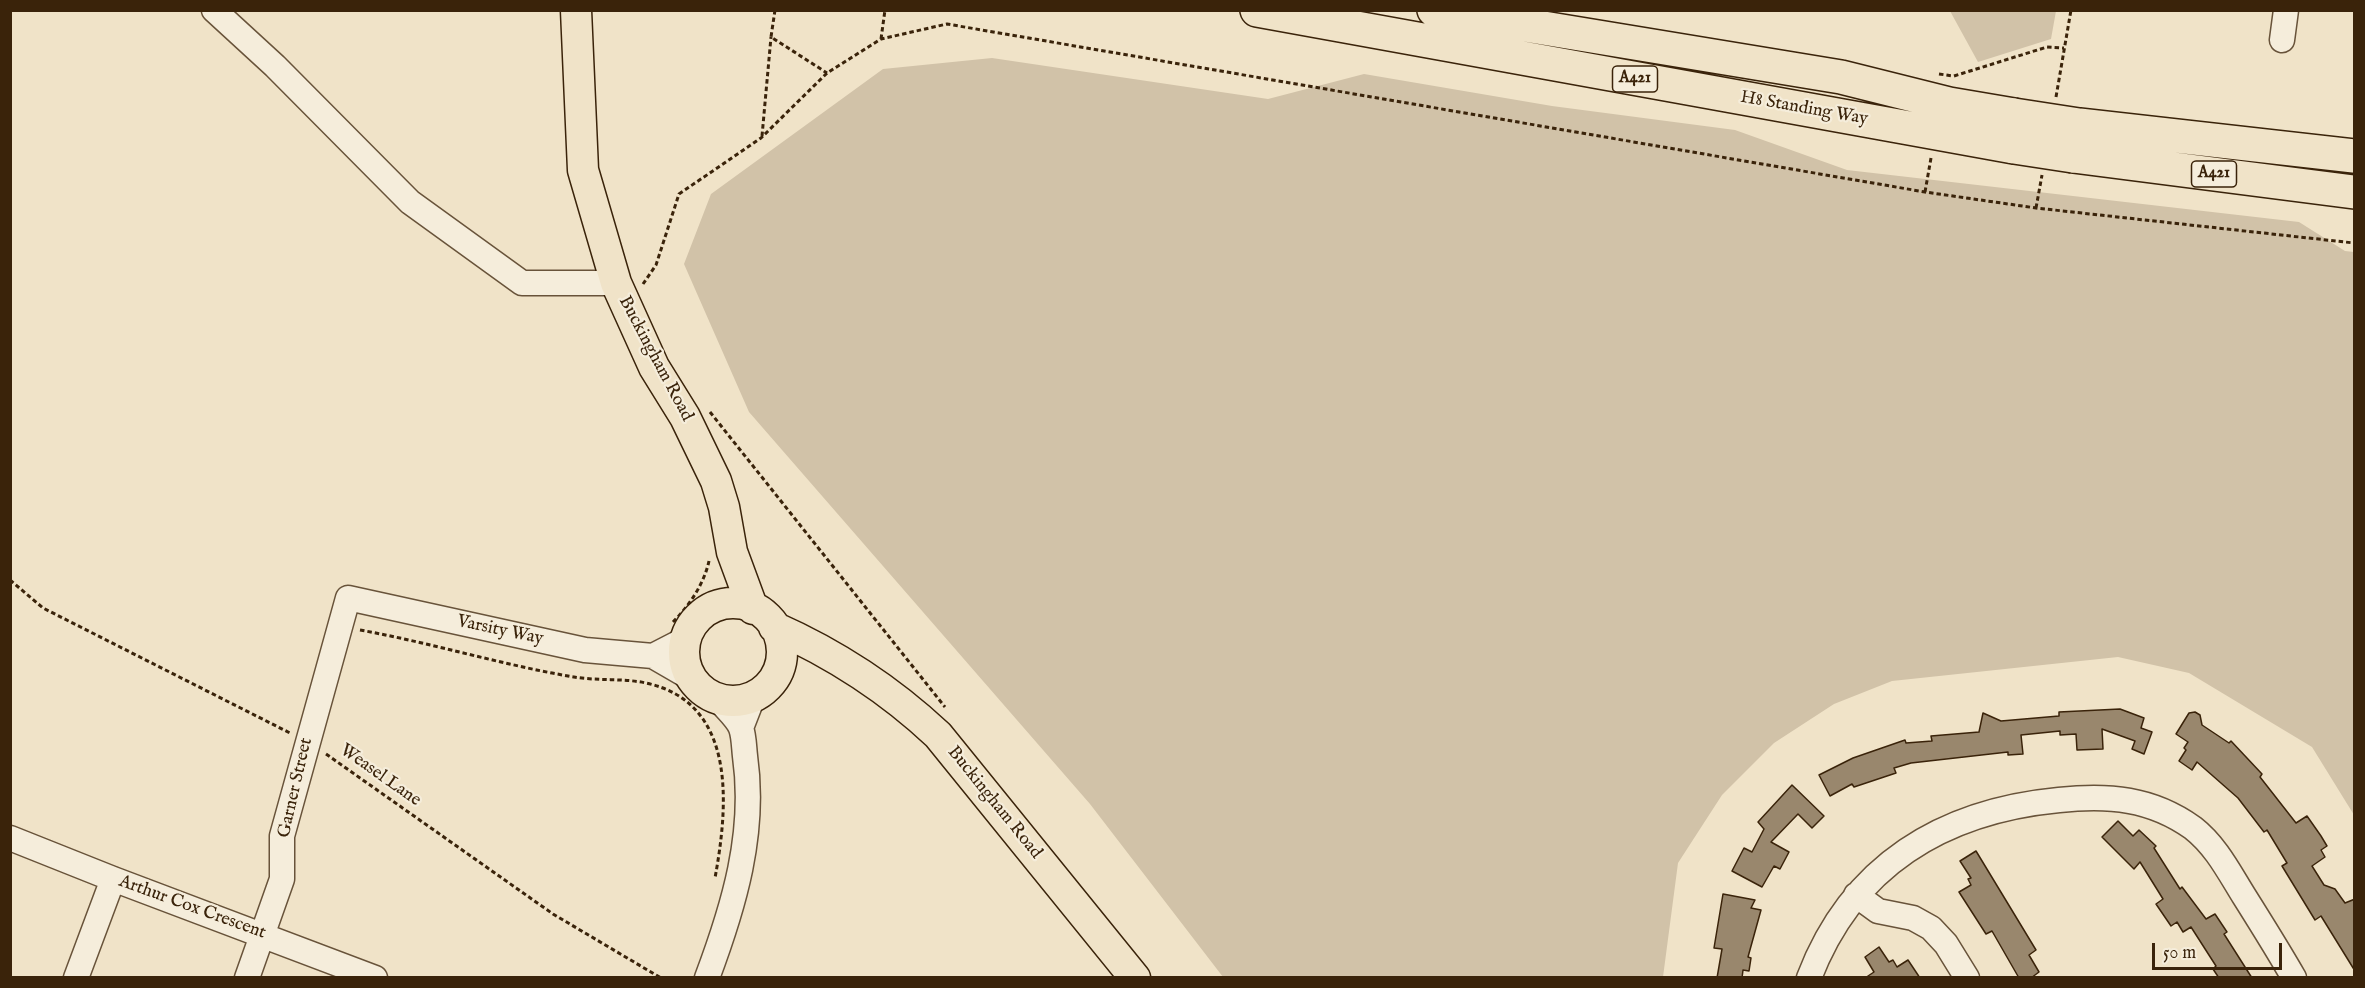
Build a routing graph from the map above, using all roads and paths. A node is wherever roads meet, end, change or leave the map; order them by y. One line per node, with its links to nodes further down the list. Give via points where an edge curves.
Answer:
1 (214, 10): 22 (street, via 410,202 522,283)
2 (776, 10): 8 (path)
3 (885, 10): 9 (path)
4 (1257, 10): 14 (highway, H8 Standing Way / A421)
5 (1434, 10): 13 (highway, H8 Standing Way / A421, via 1841,77)
6 (2286, 10): 10 (street)
7 (580, 14): 22 (main road, Buckingham Road, via 583,170)
8 (771, 37): 12 (path); 15 (path)
9 (881, 39): 12 (path); 19 (path, via 947,24)
10 (2282, 40)
11 (2064, 48): 13 (path, via 2047,48 1953,76)
12 (827, 73): 15 (path)
13 (1948, 104): 14 (highway, H8 Standing Way / A421)
14 (2014, 131): 16 (highway, H8 Standing Way / A421, bridge)
15 (761, 138): 23 (path, via 679,194 656,265 642,283)
16 (2076, 141): 18 (highway, H8 Standing Way / A421); 20 (highway, H8 Standing Way / A421)
17 (1932, 152): 19 (path)
18 (2355, 156)
19 (1925, 192): 21 (path)
20 (2355, 192)
21 (2355, 243)
22 (616, 284): 25 (main road, Buckingham Road, via 654,367 711,470 724,507)
23 (646, 293)
24 (708, 408): 39 (path)
25 (721, 552): 28 (main road); 29 (main road, Buckingham Road); 31 (path, via 709,564 683,612)
26 (10, 580): 41 (path, Weasel Lane, via 43,608)
27 (348, 598): 30 (street, Garner Street); 32 (street, Varsity Way, via 585,650)
28 (708, 611): 29 (main road, via 735,604); 31 (main road)
29 (764, 618): 33 (main road, Buckingham Road); 34 (main road, via 781,650)
30 (339, 626): 36 (path, via 575,678); 41 (street, Garner Street)
31 (678, 632): 32 (street); 35 (main road)
32 (643, 655): 35 (street); 36 (path)
33 (829, 655): 34 (main road); 52 (main road, Buckingham Road, via 893,696 938,735)
34 (777, 672): 37 (main road, via 771,683)
35 (691, 678): 38 (main road)
36 (633, 682): 44 (path, via 665,690 688,703 702,715 712,732 718,748 723,806)
37 (753, 697): 38 (main road); 40 (street)
38 (718, 699): 40 (street)
39 (948, 711)
40 (741, 728): 51 (street, via 748,781 748,826 725,932)
41 (306, 741): 46 (street, Garner Street, via 282,836 282,879); 50 (path, Weasel Lane, via 553,914)
42 (10, 838): 43 (street, Arthur Cox Crescent)
43 (113, 879): 46 (street, Arthur Cox Crescent); 47 (street)
44 (715, 880)
45 (1856, 895): 53 (street, via 1820,947); 54 (street, via 1878,912 1913,918 1931,928 1947,944); 55 (street, via 1895,859 1933,833 1992,810 2087,797 2144,802 2171,814 2215,849)
46 (262, 933): 48 (street, Garner Street); 49 (street, Arthur Cox Crescent)
47 (76, 978)
48 (247, 978)
49 (375, 978)
50 (661, 978)
51 (707, 978)
52 (1135, 978)
53 (1809, 978)
54 (1967, 978)
55 (2294, 978)

